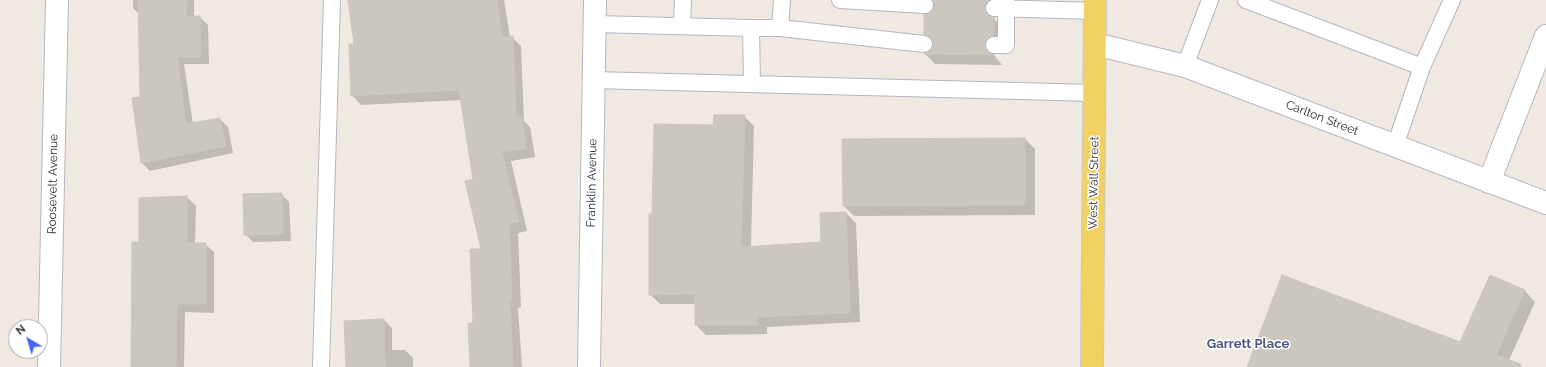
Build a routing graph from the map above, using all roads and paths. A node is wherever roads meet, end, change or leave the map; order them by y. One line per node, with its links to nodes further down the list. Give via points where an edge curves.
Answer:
1 (57, 0): 29 (street, Roosevelt Avenue)
2 (332, 0): 30 (lane)
3 (595, 0): 13 (street, Franklin Avenue)
4 (683, 0): 14 (lane)
5 (782, 0): 16 (lane)
6 (840, 0): 10 (lane)
7 (1210, 0): 21 (lane)
8 (1246, 0): 22 (lane)
9 (1452, 0): 22 (lane)
10 (925, 5)
11 (1002, 5): 12 (lane); 20 (lane, via 1006,45)
12 (1095, 6): 19 (main road, West Wall Street)
13 (595, 24): 14 (lane); 23 (street, Franklin Avenue)
14 (682, 26): 15 (lane)
15 (751, 28): 16 (lane); 24 (lane)
16 (780, 28): 18 (lane)
17 (1546, 36): 27 (street)
18 (924, 44)
19 (1095, 44): 21 (street, Carlton Street); 25 (main road, West Wall Street)
20 (994, 46)
21 (1185, 66): 26 (street, Carlton Street)
22 (1422, 67): 26 (lane)
23 (594, 80): 24 (lane); 31 (street, Franklin Avenue)
24 (752, 84): 25 (lane)
25 (1094, 93): 32 (main road, West Wall Street)
26 (1395, 146): 27 (street, Carlton Street)
27 (1489, 182): 28 (street, Carlton Street)
28 (1546, 203)
29 (49, 367)
30 (321, 367)
31 (589, 367)
32 (1092, 367)

